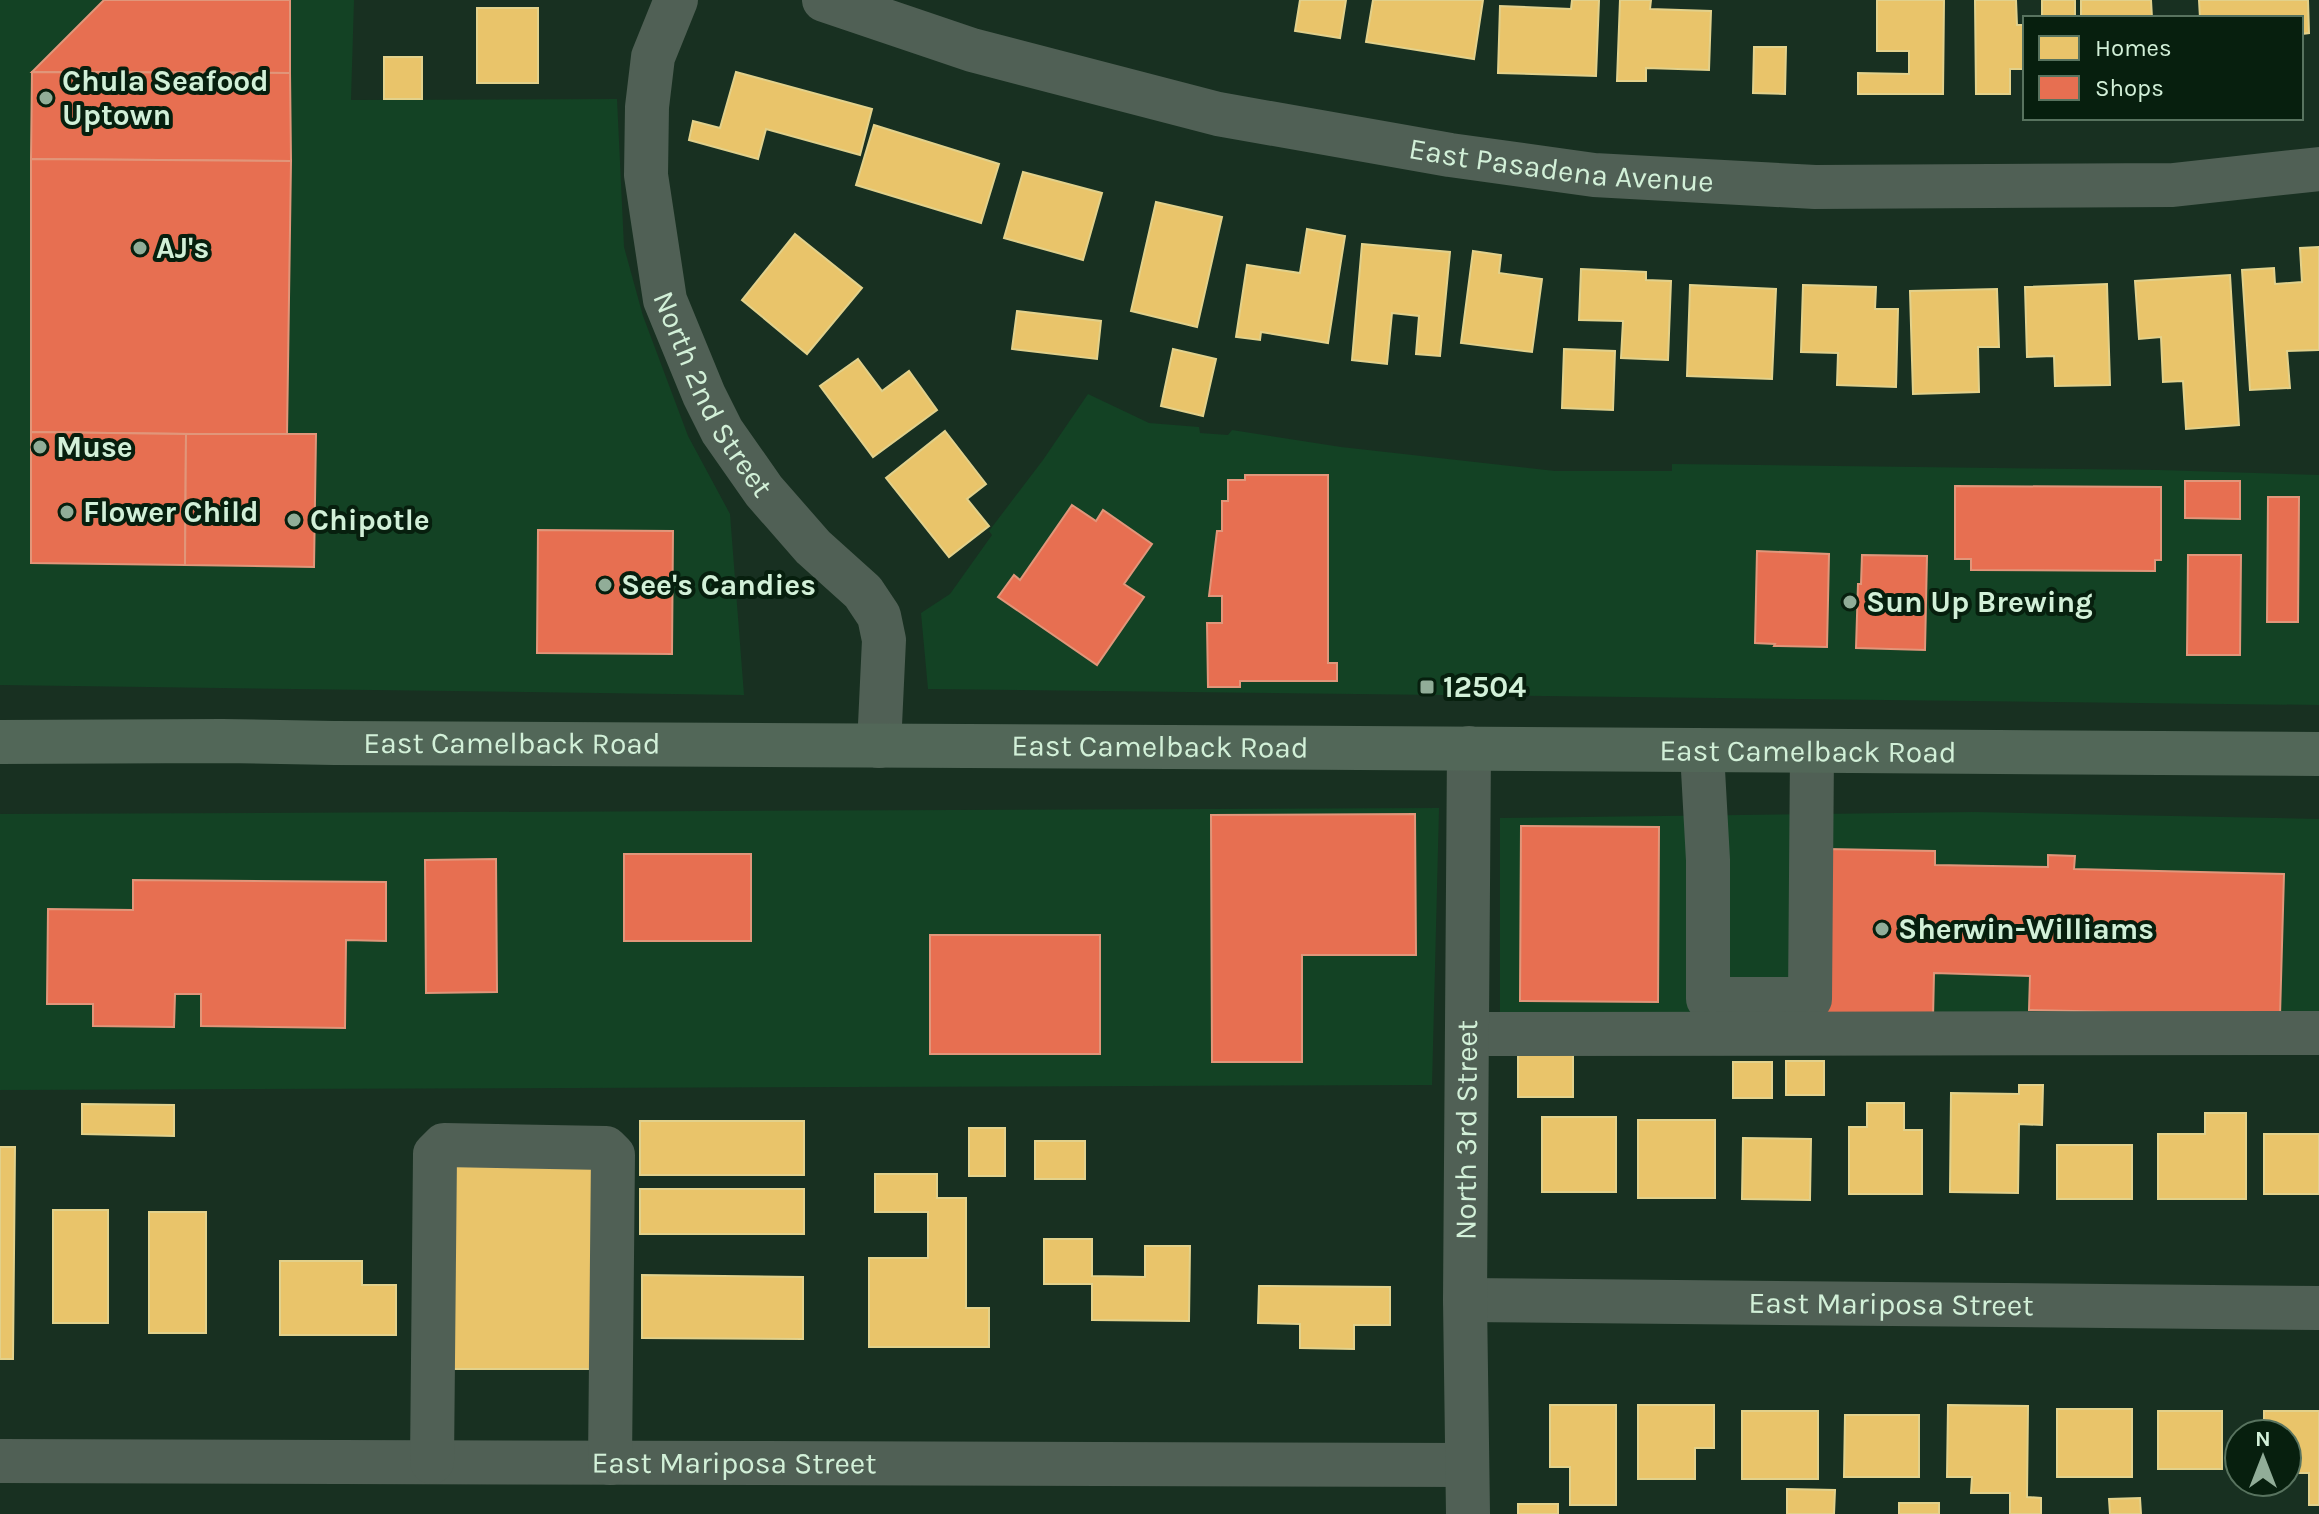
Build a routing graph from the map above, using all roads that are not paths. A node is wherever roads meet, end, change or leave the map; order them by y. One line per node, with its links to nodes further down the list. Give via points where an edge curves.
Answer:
1 (676, 0): 5 (street, North 2nd Street, via 653,57 647,107 646,175 665,300 722,431 764,491 813,547 863,592 879,616 884,640)
2 (824, 0): 3 (street, East Pasadena Avenue, via 972,50 1218,114 1594,175 1815,187 2173,185)
3 (2319, 169)
4 (0, 742): 5 (main road, East Camelback Road)
5 (879, 746): 6 (main road, East Camelback Road)
6 (1469, 748): 7 (main road, East Camelback Road); 11 (street, North 3rd Street)
7 (1702, 752): 8 (main road, East Camelback Road); 8 (street, via 1708,999 1810,999)
8 (1812, 752): 9 (main road, East Camelback Road)
9 (2319, 754)
10 (2319, 1033): 11 (street)
11 (1468, 1034): 12 (street, North 3rd Street)
12 (1465, 1300): 13 (street, East Mariposa Street); 17 (street, North 3rd Street)
13 (2319, 1308)
14 (0, 1461): 15 (street, East Mariposa Street)
15 (432, 1462): 16 (street, East Mariposa Street); 16 (street, via 435,1154 444,1145 606,1148 613,1155)
16 (610, 1463): 17 (street, East Mariposa Street)
17 (1467, 1465): 18 (street, North 3rd Street)
18 (1468, 1514)

